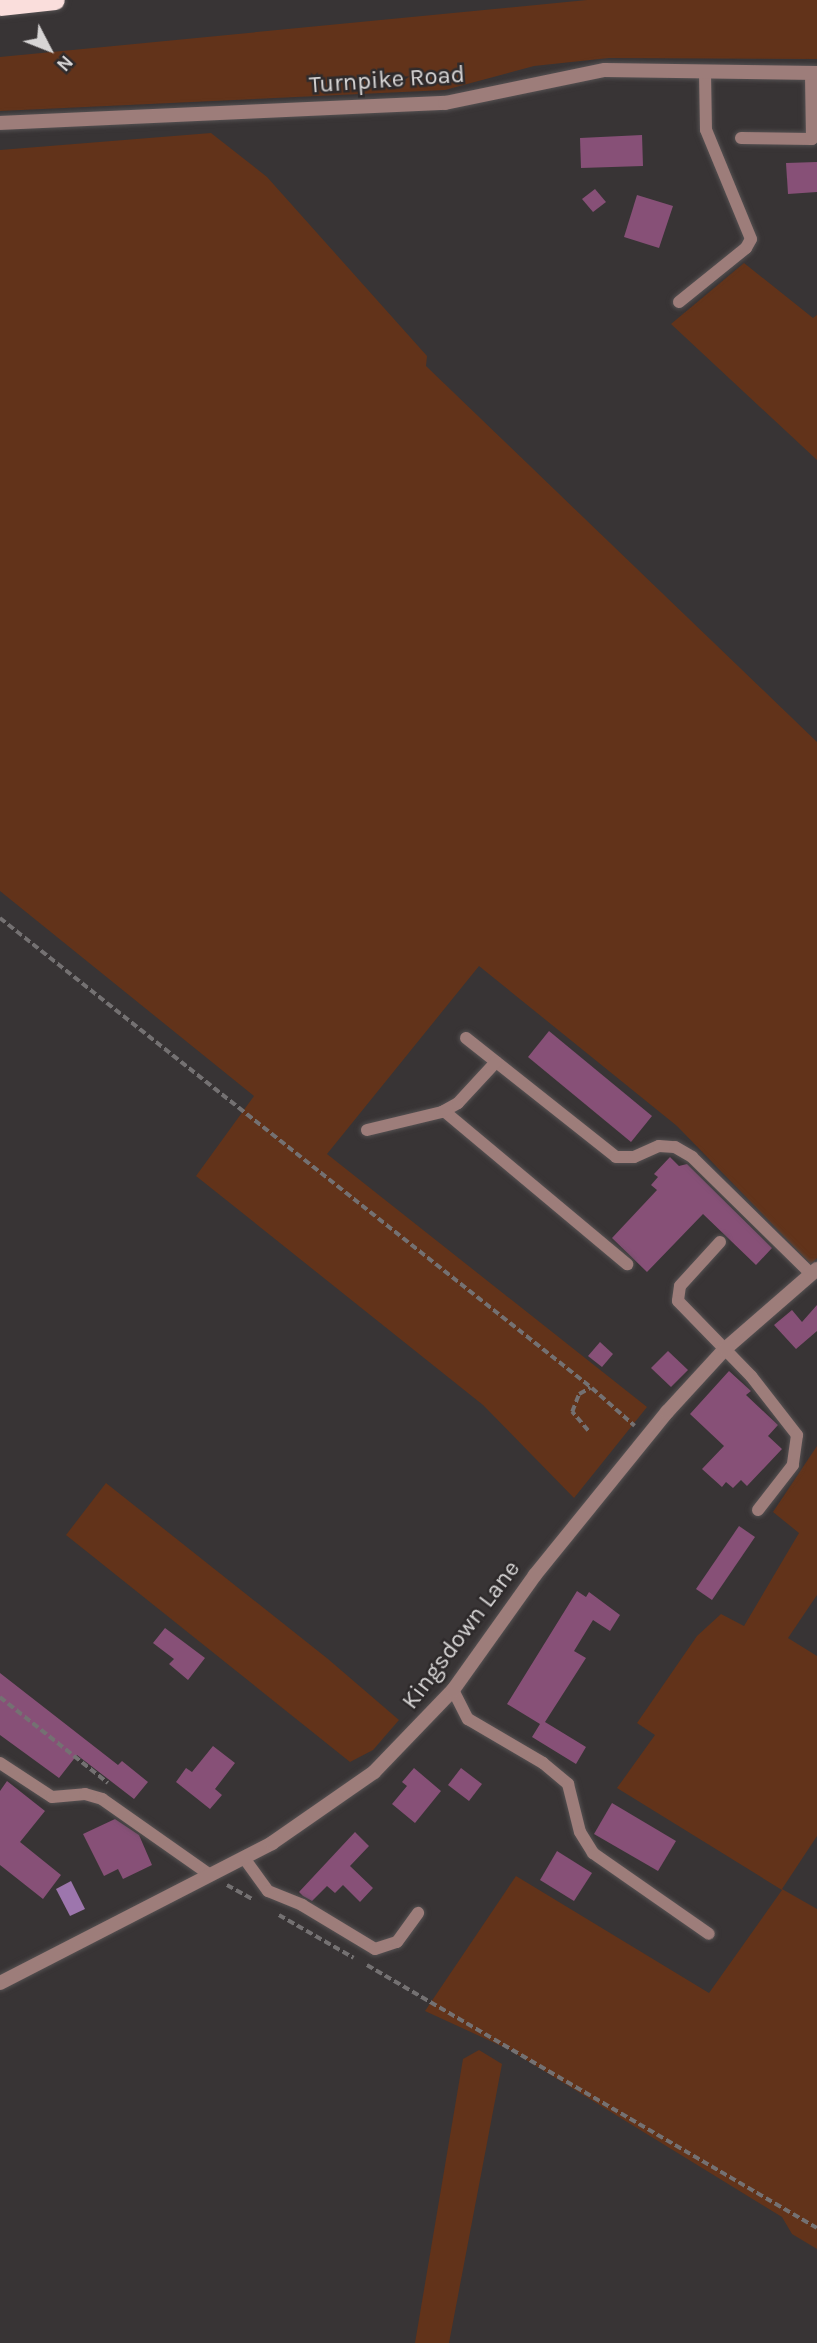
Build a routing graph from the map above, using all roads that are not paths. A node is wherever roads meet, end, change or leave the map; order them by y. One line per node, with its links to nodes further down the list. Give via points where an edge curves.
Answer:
1 (55, 0): 2 (highway)
2 (0, 6)
3 (705, 71): 4 (street, Turnpike Road); 5 (street, Turnpike Road, via 604,70 444,103); 7 (lane, via 706,130 751,239 746,248)
4 (814, 73): 6 (lane, via 812,139)
5 (0, 123)
6 (741, 138)
7 (678, 302)
8 (466, 1038): 9 (lane)
9 (496, 1062): 10 (lane, via 473,1089); 14 (lane, via 616,1157 634,1157 659,1146 675,1147 692,1157)
10 (444, 1111): 11 (lane); 13 (lane)
11 (367, 1130)
12 (720, 1241): 15 (lane, via 680,1286 678,1301)
13 (627, 1264)
14 (814, 1271): 15 (street, Kingsdown Lane)
15 (725, 1349): 16 (lane, via 797,1435 793,1465); 17 (street, Kingsdown Lane, via 646,1437 535,1575)
16 (758, 1510)
17 (453, 1690): 19 (street, Kingsdown Lane, via 374,1772 304,1823); 22 (lane, via 468,1719 543,1763 568,1784 580,1832 593,1853)
18 (0, 1763): 20 (lane, via 52,1797 85,1794 102,1799)
19 (244, 1858): 20 (street, Kingsdown Lane); 21 (lane, via 268,1891 302,1905 375,1948 397,1942)
20 (210, 1875): 23 (street, Kingsdown Lane)
21 (418, 1913)
22 (709, 1934)
23 (0, 1983)

